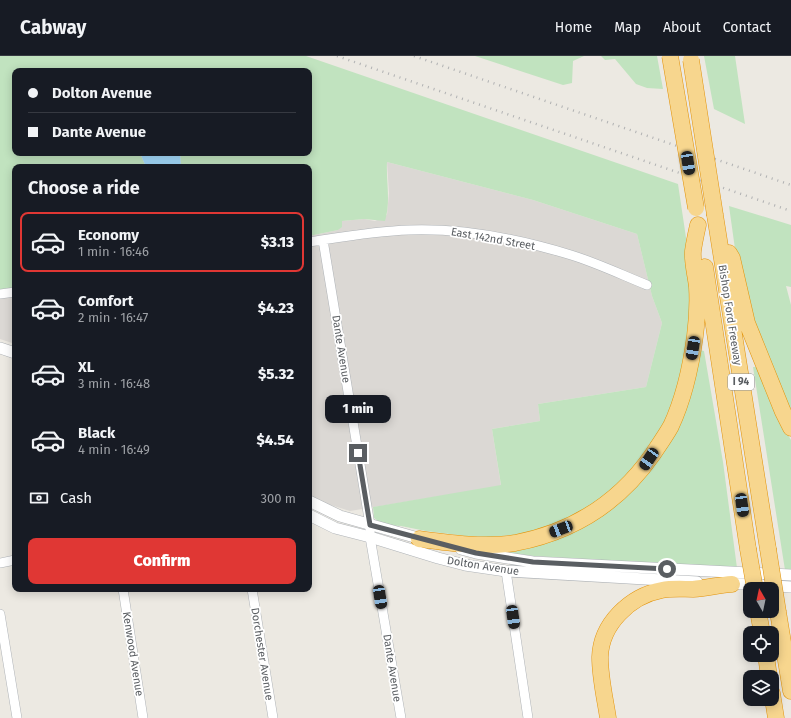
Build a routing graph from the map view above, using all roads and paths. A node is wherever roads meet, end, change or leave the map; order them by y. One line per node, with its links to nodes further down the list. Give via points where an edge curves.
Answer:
1 (670, 56): 4 (highway, Bishop Ford Freeway / I 94, bridge)
2 (691, 58): 3 (highway, Bishop Ford Freeway / I 94, bridge)
3 (716, 223): 12 (highway, via 732,258 747,322); 28 (highway, Bishop Ford Freeway / I 94, bridge)
4 (698, 225): 17 (highway, via 693,252 697,306 691,361 682,396 670,426 640,472 617,496 596,511 572,525 539,537 514,543 489,544 452,544); 22 (highway, Bishop Ford Freeway / I 94, bridge)
5 (324, 240): 6 (street, East 142nd Street); 7 (street, East 142nd Street, via 355,234 410,230 446,230 479,234 572,255); 15 (street, Dante Avenue)
6 (312, 242)
7 (647, 285)
8 (12, 292): 9 (street)
9 (0, 294)
10 (0, 348): 11 (street)
11 (12, 352)
12 (791, 428)
13 (312, 502): 15 (street, Dolton Avenue, via 340,516)
14 (312, 517): 16 (street, Dolton Avenue, via 335,528)
15 (370, 525): 16 (street, Dante Avenue); 17 (street, Dolton Avenue)
16 (370, 537): 20 (street, Dolton Avenue, via 465,565); 36 (street, Dante Avenue)
17 (419, 539): 21 (street, Dolton Avenue, via 476,553 533,562)
18 (12, 561): 19 (street)
19 (0, 563)
20 (506, 571): 23 (street, Dolton Avenue); 37 (street)
21 (791, 575)
22 (754, 582)
23 (732, 584): 24 (street, Dolton Avenue); 38 (highway, via 663,590 648,594 622,610 609,626 600,656)
24 (791, 587)
25 (123, 592): 34 (street, Kenwood Avenue)
26 (252, 592): 35 (street, Dorchester Avenue)
27 (0, 614): 33 (street)
28 (779, 619): 29 (highway); 30 (highway, Bishop Ford Freeway / I 94)
29 (791, 652)
30 (791, 691)
31 (765, 706): 39 (highway)
32 (774, 706): 40 (highway)
33 (17, 718)
34 (143, 718)
35 (273, 718)
36 (401, 718)
37 (528, 718)
38 (608, 718)
39 (767, 718)
40 (776, 718)

